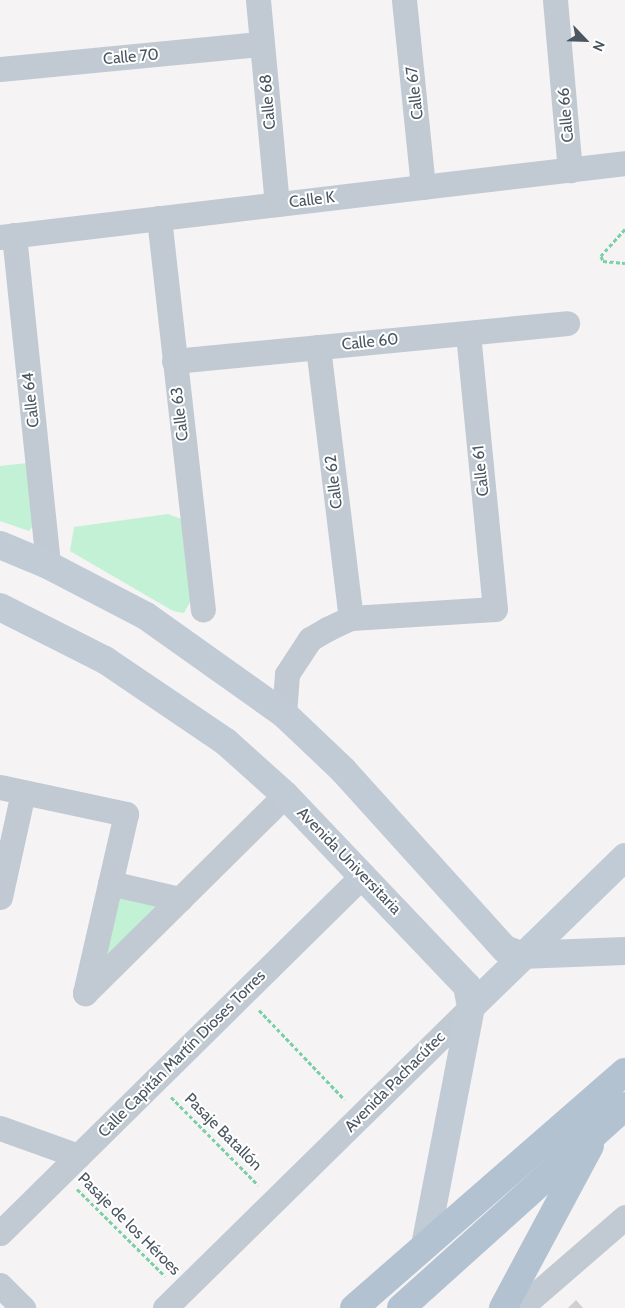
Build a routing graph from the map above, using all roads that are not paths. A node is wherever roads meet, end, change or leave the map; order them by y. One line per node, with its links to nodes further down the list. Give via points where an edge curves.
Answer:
1 (258, 0): 4 (street, Calle 68)
2 (404, 0): 8 (street, Calle 67)
3 (555, 0): 7 (street, Calle 66)
4 (262, 44): 5 (street, Calle 70); 9 (street, Calle 68)
5 (0, 69)
6 (625, 163): 7 (street, Calle K)
7 (570, 170): 8 (street, Calle K)
8 (423, 187): 9 (street, Calle K)
9 (277, 204): 10 (street, Calle K)
10 (158, 218): 11 (street, Calle K); 15 (street, Calle 63)
11 (7, 236): 17 (street, Calle 64)
12 (567, 323): 13 (street, Calle 60)
13 (468, 333): 14 (street, Calle 60); 20 (street, Calle 61, via 495,609)
14 (318, 347): 15 (street, Calle 60); 20 (street, Calle 62)
15 (174, 361): 19 (street, Calle 63)
16 (0, 545): 17 (street)
17 (48, 565): 21 (street, via 188,643)
18 (0, 607): 23 (street, Avenida Universitaria, via 152,689 226,742)
19 (203, 610)
20 (350, 618): 21 (street, via 310,639 297,656 282,691)
21 (284, 714): 30 (street, via 343,770 505,949)
22 (11, 789): 26 (street, via 126,814); 27 (street)
23 (285, 795): 25 (street, Avenida Universitaria); 28 (street)
24 (625, 857): 30 (street, Avenida Pachacútec)
25 (363, 875): 31 (street, Avenida Universitaria, via 466,986); 36 (street, Calle Capitán Martín Dioses Torres)
26 (110, 883): 28 (street); 28 (street, via 85,993)
27 (0, 898)
28 (180, 899)
29 (625, 951): 30 (street)
30 (521, 955): 31 (street, Avenida Pachacútec)
31 (471, 1007): 39 (street, Avenida Universitaria); 41 (street, Avenida Pachacútec)
32 (625, 1072): 39 (main road)
33 (625, 1106): 35 (main road)
34 (0, 1128): 36 (street)
35 (598, 1130): 44 (main road); 45 (main road)
36 (78, 1156): 38 (street, Calle Capitán Martín Dioses Torres)
37 (625, 1217): 46 (street)
38 (0, 1233)
39 (425, 1244): 43 (main road)
40 (0, 1285): 42 (street)
41 (173, 1300)
42 (23, 1308)
43 (354, 1308)
44 (401, 1308)
45 (503, 1308)
46 (520, 1308)

